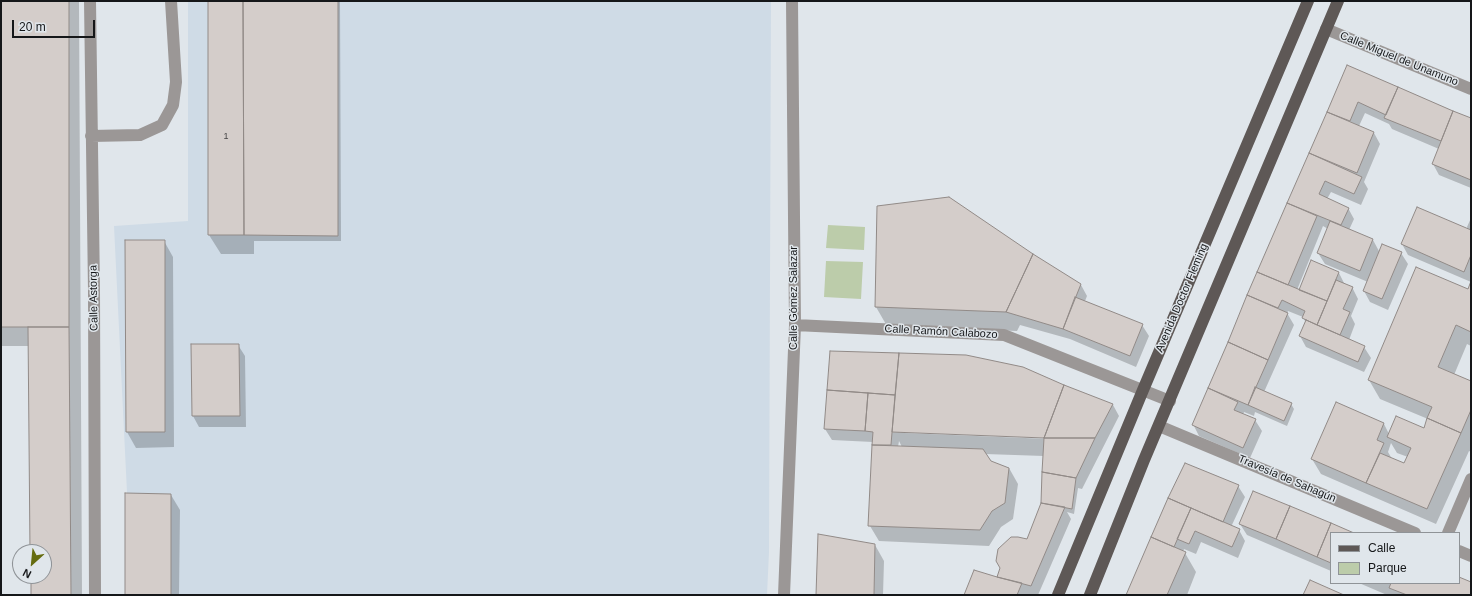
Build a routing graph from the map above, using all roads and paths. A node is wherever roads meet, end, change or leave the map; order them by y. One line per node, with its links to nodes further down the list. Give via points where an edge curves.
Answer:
1 (90, 1): 8 (street, Calle Astorga)
2 (171, 1): 8 (street, via 176,82 172,105 162,125 140,136)
3 (792, 1): 9 (street, Calle Gómez Salazar)
4 (1308, 1): 10 (main road, Avenida Doctor Fleming)
5 (1338, 1): 6 (main road)
6 (1326, 29): 7 (street, Calle Miguel de Unamuno); 11 (main road)
7 (1471, 89)
8 (91, 136): 18 (street, Calle Astorga)
9 (795, 325): 10 (street, Calle Ramón Calabozo, via 1004,335); 19 (street, Calle Gómez Salazar)
10 (1143, 390): 11 (street, Calle Ramón Calabozo); 20 (main road, Avenida Doctor Fleming)
11 (1170, 401): 12 (main road)
12 (1159, 426): 14 (street, Travesía de Sahagún); 21 (main road)
13 (1471, 479): 15 (street)
14 (1413, 532)
15 (1448, 532)
16 (1460, 551): 17 (street)
17 (1471, 556)
18 (95, 595)
19 (784, 595)
20 (1058, 595)
21 (1090, 595)

